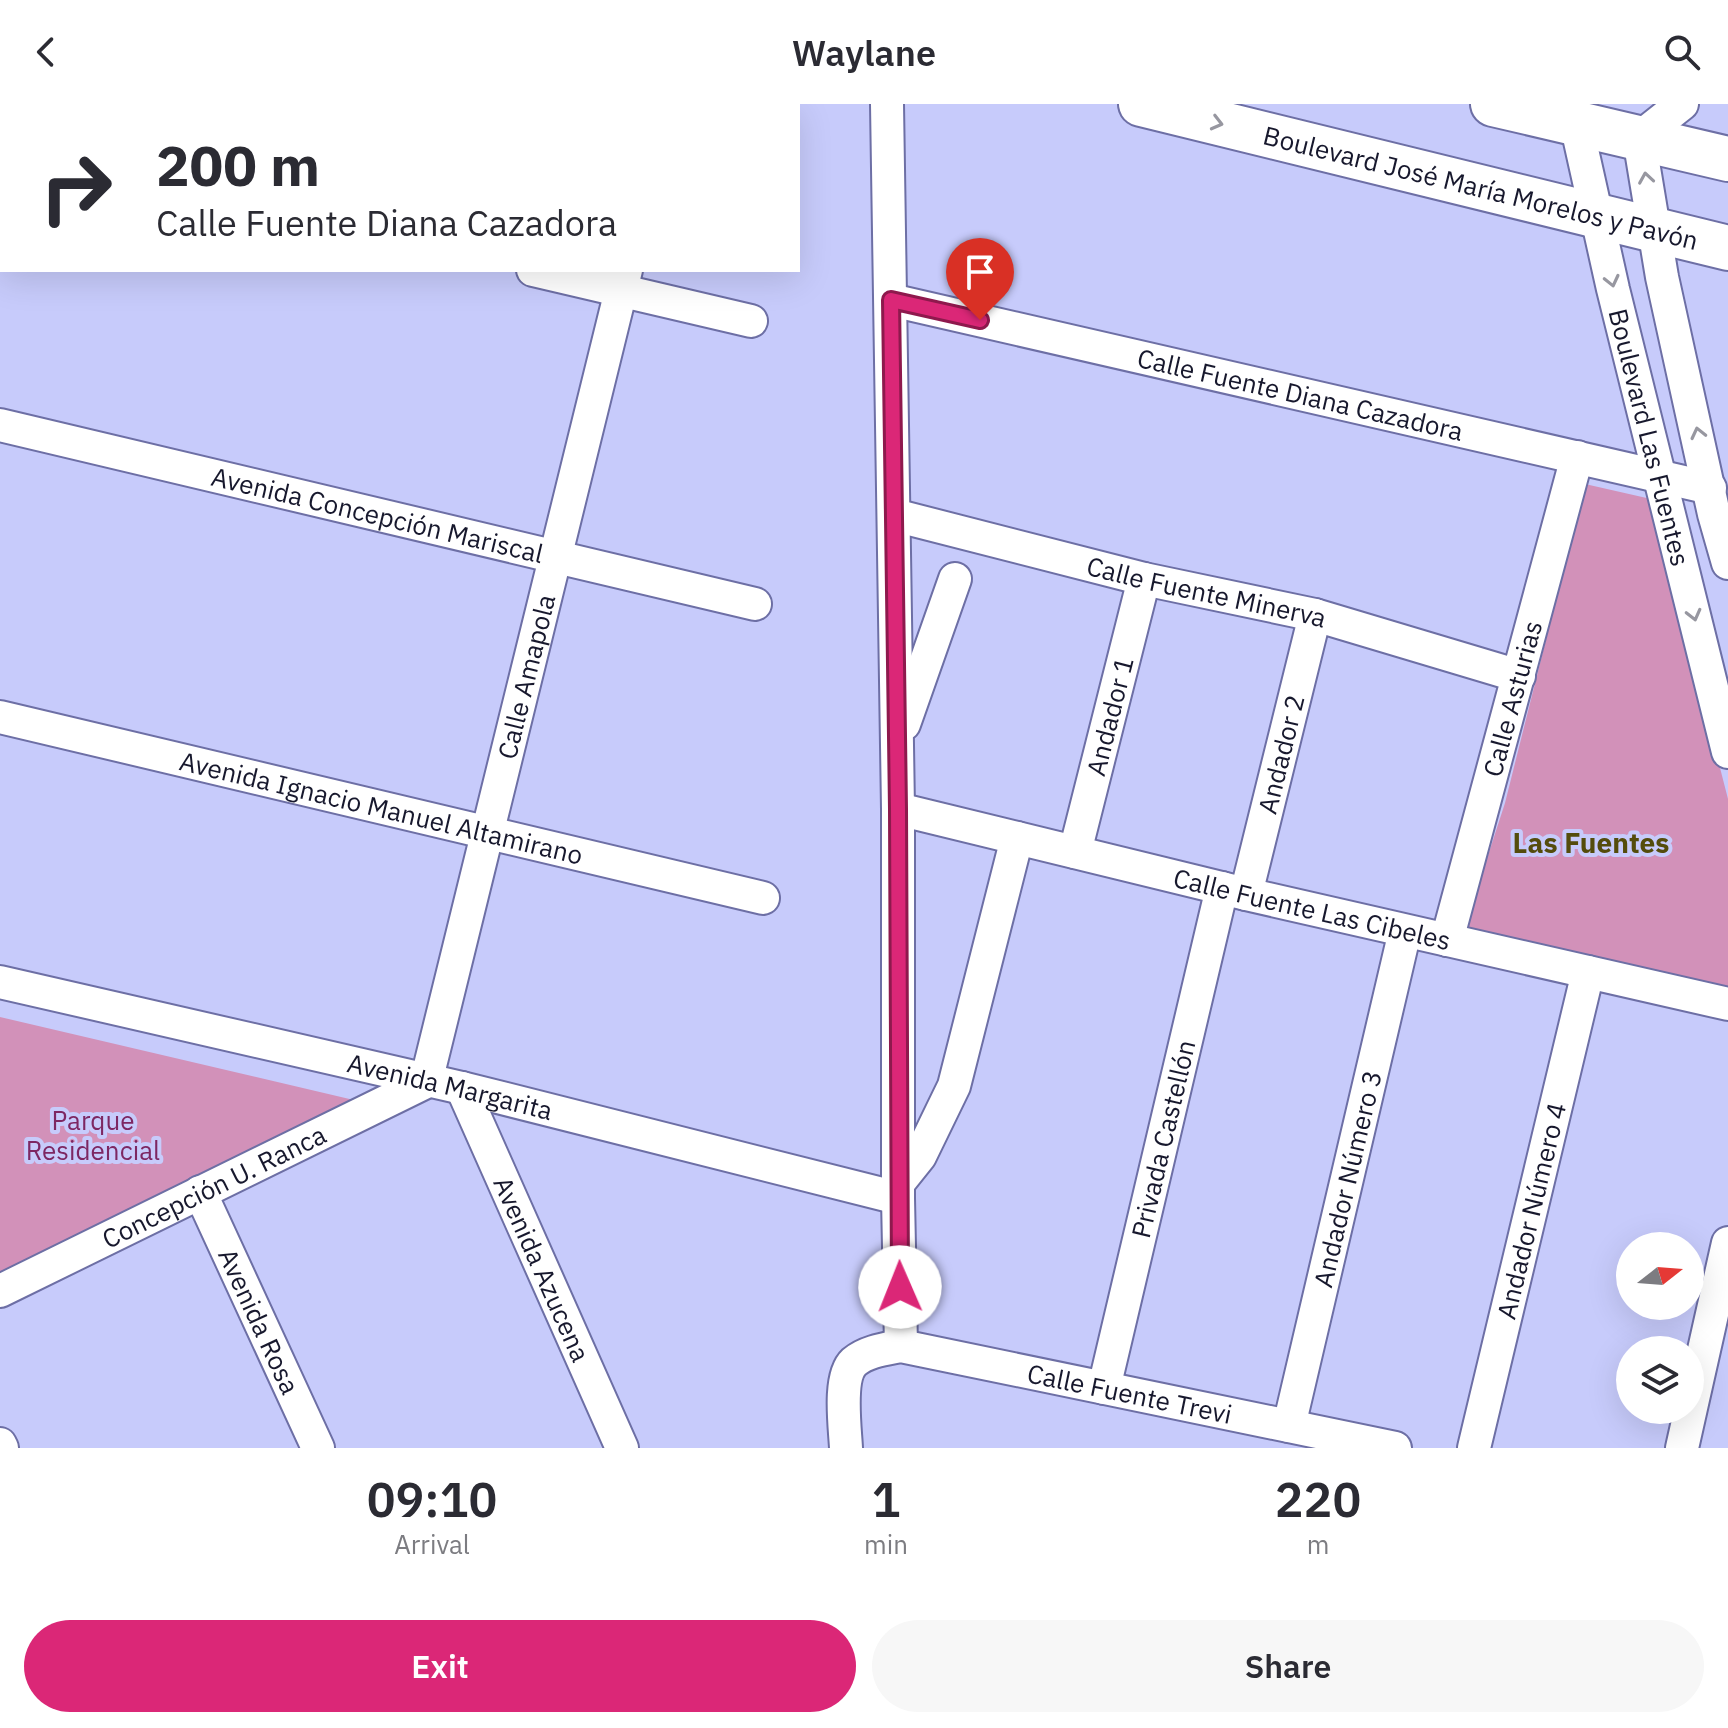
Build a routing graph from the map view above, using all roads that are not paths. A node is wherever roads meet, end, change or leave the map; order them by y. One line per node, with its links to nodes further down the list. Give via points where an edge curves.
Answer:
1 (887, 104): 13 (street)
2 (1141, 104): 8 (main road, Boulevard José María Morelos y Pavón, one-way to 8)
3 (1493, 104): 5 (main road)
4 (1682, 104): 6 (street)
5 (1569, 113): 6 (main road); 8 (street, Boulevard Las Fuentes)
6 (1639, 138): 7 (main road); 9 (street, Boulevard Las Fuentes, one-way to 6)
7 (1728, 159)
8 (1597, 217): 9 (main road, Boulevard José María Morelos y Pavón); 17 (street, Boulevard Las Fuentes, one-way to 17)
9 (1654, 231): 10 (main road, Boulevard José María Morelos y Pavón); 18 (street, Boulevard Las Fuentes, one-way to 9)
10 (1728, 248)
11 (551, 272): 12 (street)
12 (623, 280): 14 (street); 20 (street, Calle Amapola)
13 (891, 300): 16 (street, Calle Fuente Diana Cazadora); 19 (street)
14 (751, 321)
15 (0, 425): 20 (street, Avenida Concepción Mariscal)
16 (1577, 457): 17 (street, Calle Fuente Diana Cazadora); 26 (street, Calle Asturias)
17 (1659, 476): 18 (street, Calle Fuente Diana Cazadora); 29 (street, Boulevard Las Fuentes, one-way to 29)
18 (1718, 506): 21 (street, Boulevard Las Fuentes)
19 (894, 515): 23 (street, Calle Fuente Minerva); 28 (street)
20 (555, 557): 24 (street, Avenida Concepción Mariscal); 31 (street, Calle Amapola)
21 (1728, 563)
22 (955, 579): 28 (street)
23 (1144, 579): 25 (street, Calle Fuente Minerva); 33 (street, Andador 1)
24 (755, 604)
25 (1315, 615): 26 (street, Calle Fuente Minerva); 34 (street, Andador 2)
26 (1519, 676): 37 (street, Calle Asturias)
27 (0, 717): 31 (street, Avenida Ignacio Manuel Altamirano)
28 (896, 747): 30 (street)
29 (1728, 752)
30 (898, 809): 32 (street, Calle Fuente Las Cibeles); 43 (street)
31 (486, 833): 35 (street, Avenida Ignacio Manuel Altamirano); 41 (street, Calle Amapola)
32 (1017, 838): 33 (street, Calle Fuente Las Cibeles); 43 (street, via 954,1086)
33 (1075, 852): 34 (street, Calle Fuente Las Cibeles)
34 (1234, 891): 36 (street, Calle Fuente Las Cibeles); 48 (street, Privada Castellón)
35 (763, 898)
36 (1405, 931): 37 (street, Calle Fuente Las Cibeles); 49 (street, Andador Número 3)
37 (1447, 940): 38 (street, Calle Fuente Las Cibeles)
38 (1588, 972): 40 (street, Calle Fuente Las Cibeles); 54 (street, Andador Número 4)
39 (0, 982): 41 (street, Avenida Margarita)
40 (1728, 1004)
41 (426, 1082): 42 (street, Avenida Margarita); 44 (street, Concepción U. Ranca)
42 (462, 1088): 43 (street, Avenida Margarita); 51 (street, Avenida Azucena)
43 (899, 1190): 47 (street)
44 (200, 1192): 46 (street, Concepción U. Ranca); 50 (street, Avenida Rosa)
45 (1728, 1243): 55 (street)
46 (0, 1291)
47 (901, 1346): 48 (street, Calle Fuente Trevi); 52 (street, Calle Fuente Trevi, via 852,1364 846,1378)
48 (1104, 1388): 49 (street, Calle Fuente Trevi)
49 (1289, 1426): 53 (street, Calle Fuente Trevi)
50 (318, 1448)
51 (622, 1448)
52 (846, 1448)
53 (1395, 1448)
54 (1474, 1448)
55 (1682, 1448)

